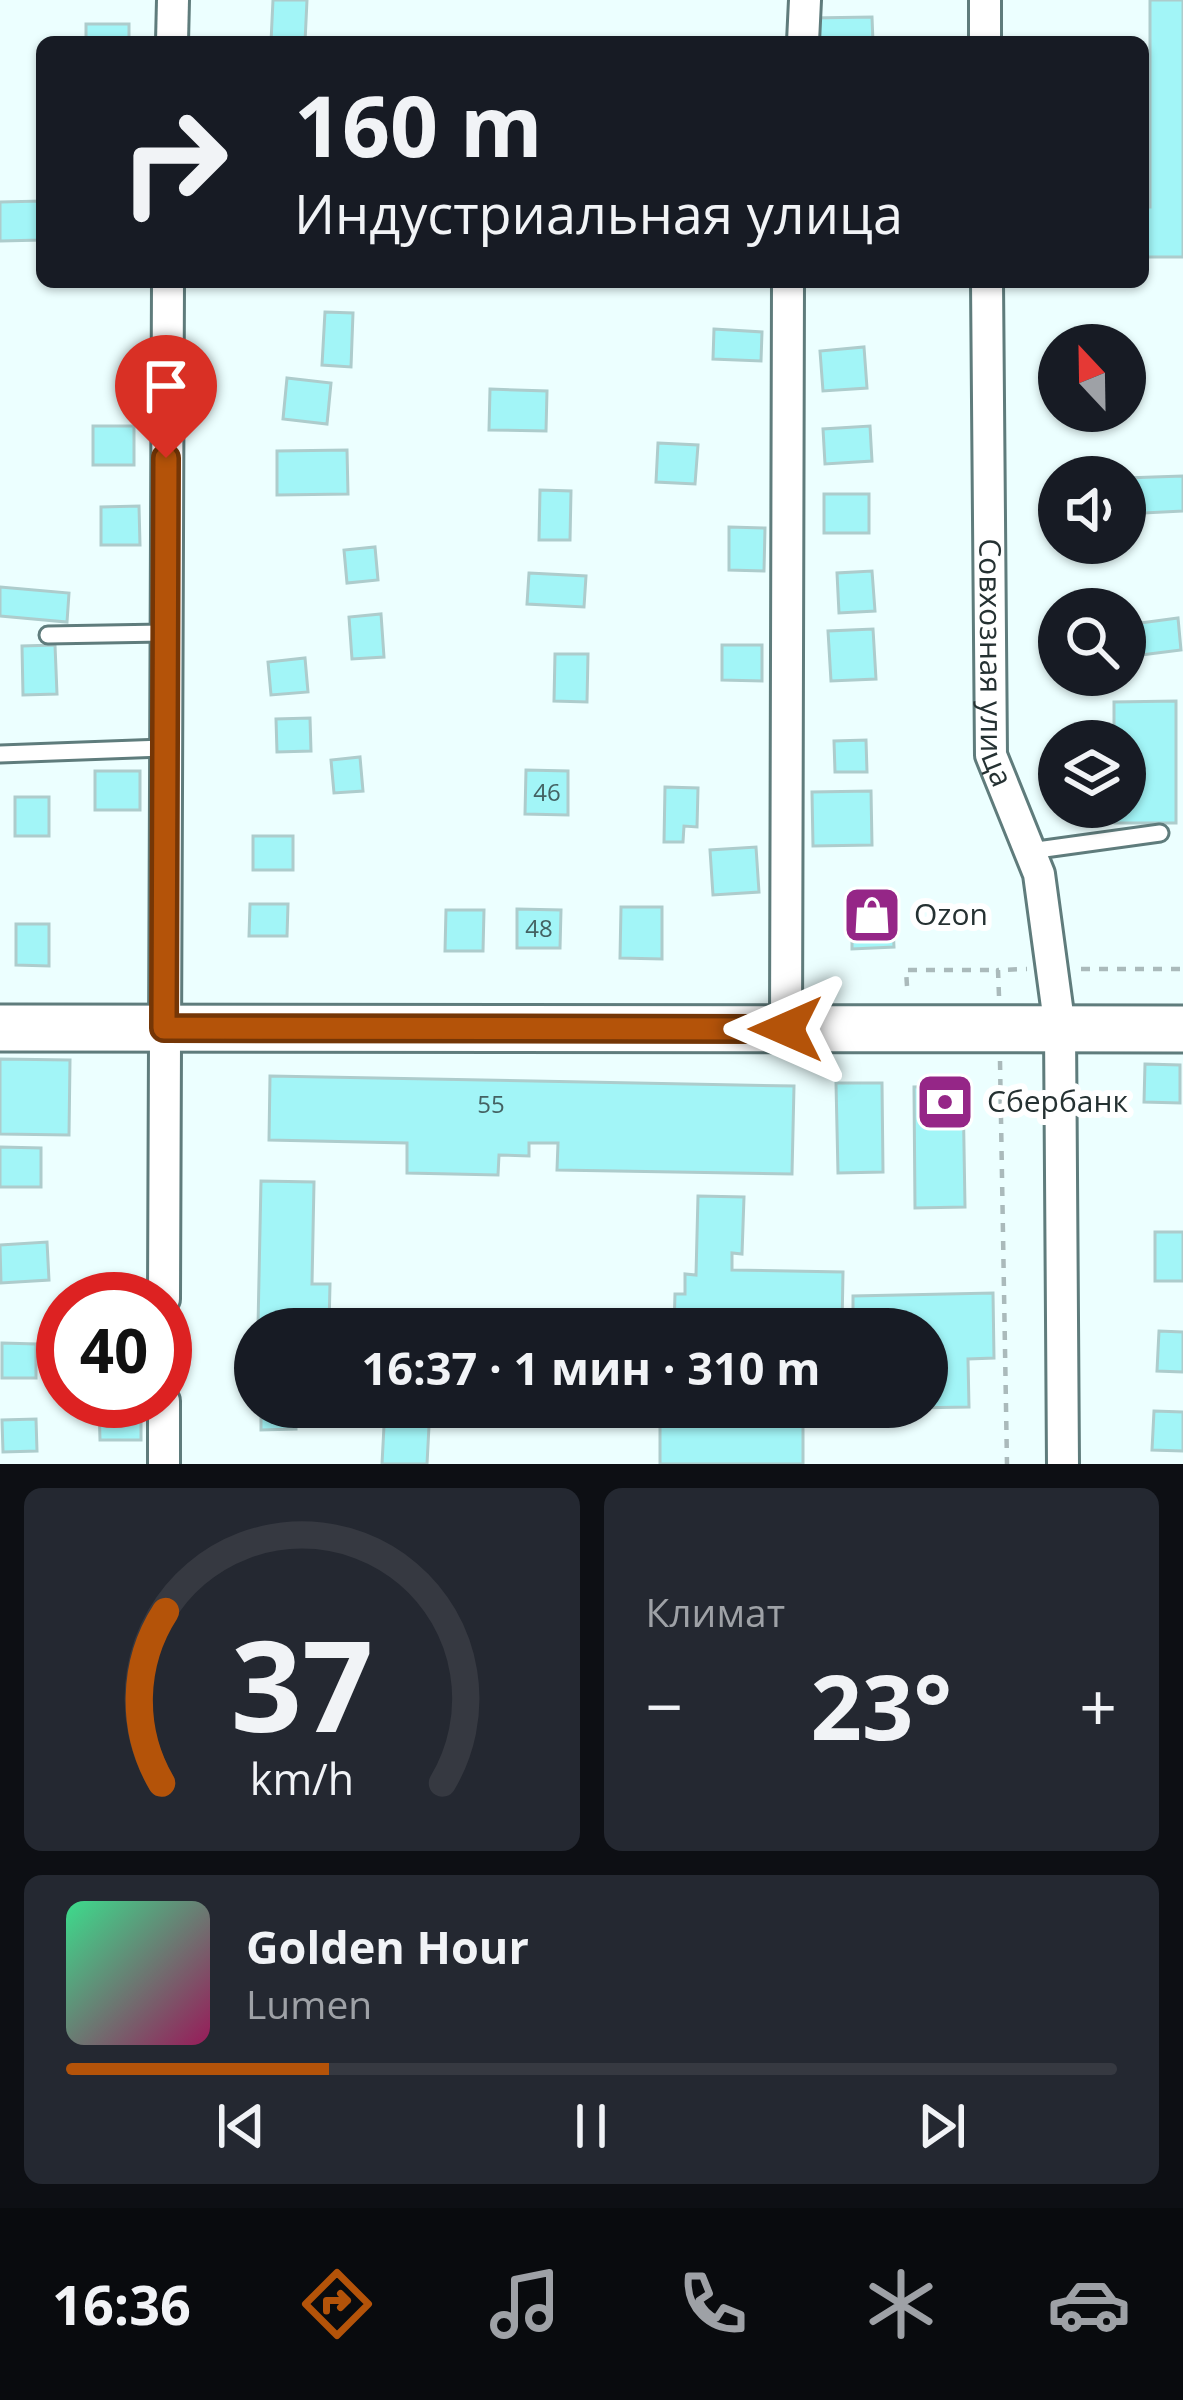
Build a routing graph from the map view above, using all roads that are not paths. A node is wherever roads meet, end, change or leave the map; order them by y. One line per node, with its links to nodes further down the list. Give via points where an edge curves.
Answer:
1 (172, 0): 4 (street)
2 (805, 0): 5 (street)
3 (985, 0): 6 (street)
4 (172, 36)
5 (803, 36)
6 (985, 36)
7 (168, 288): 10 (street)
8 (788, 288): 18 (street)
9 (987, 288): 15 (street, Совхозная улица, via 991,755)
10 (163, 633): 11 (lane); 12 (street)
11 (48, 635)
12 (163, 748): 13 (lane); 17 (street)
13 (0, 754)
14 (1160, 833): 15 (lane)
15 (1030, 851): 19 (street, Совхозная улица)
16 (0, 1028): 17 (street)
17 (164, 1028): 18 (street); 21 (street)
18 (786, 1029): 19 (street)
19 (1060, 1029): 20 (street); 24 (street, Совхозная улица)
20 (1183, 1029)
21 (164, 1272)
22 (164, 1428): 23 (street)
23 (164, 1464)
24 (1063, 1464)

